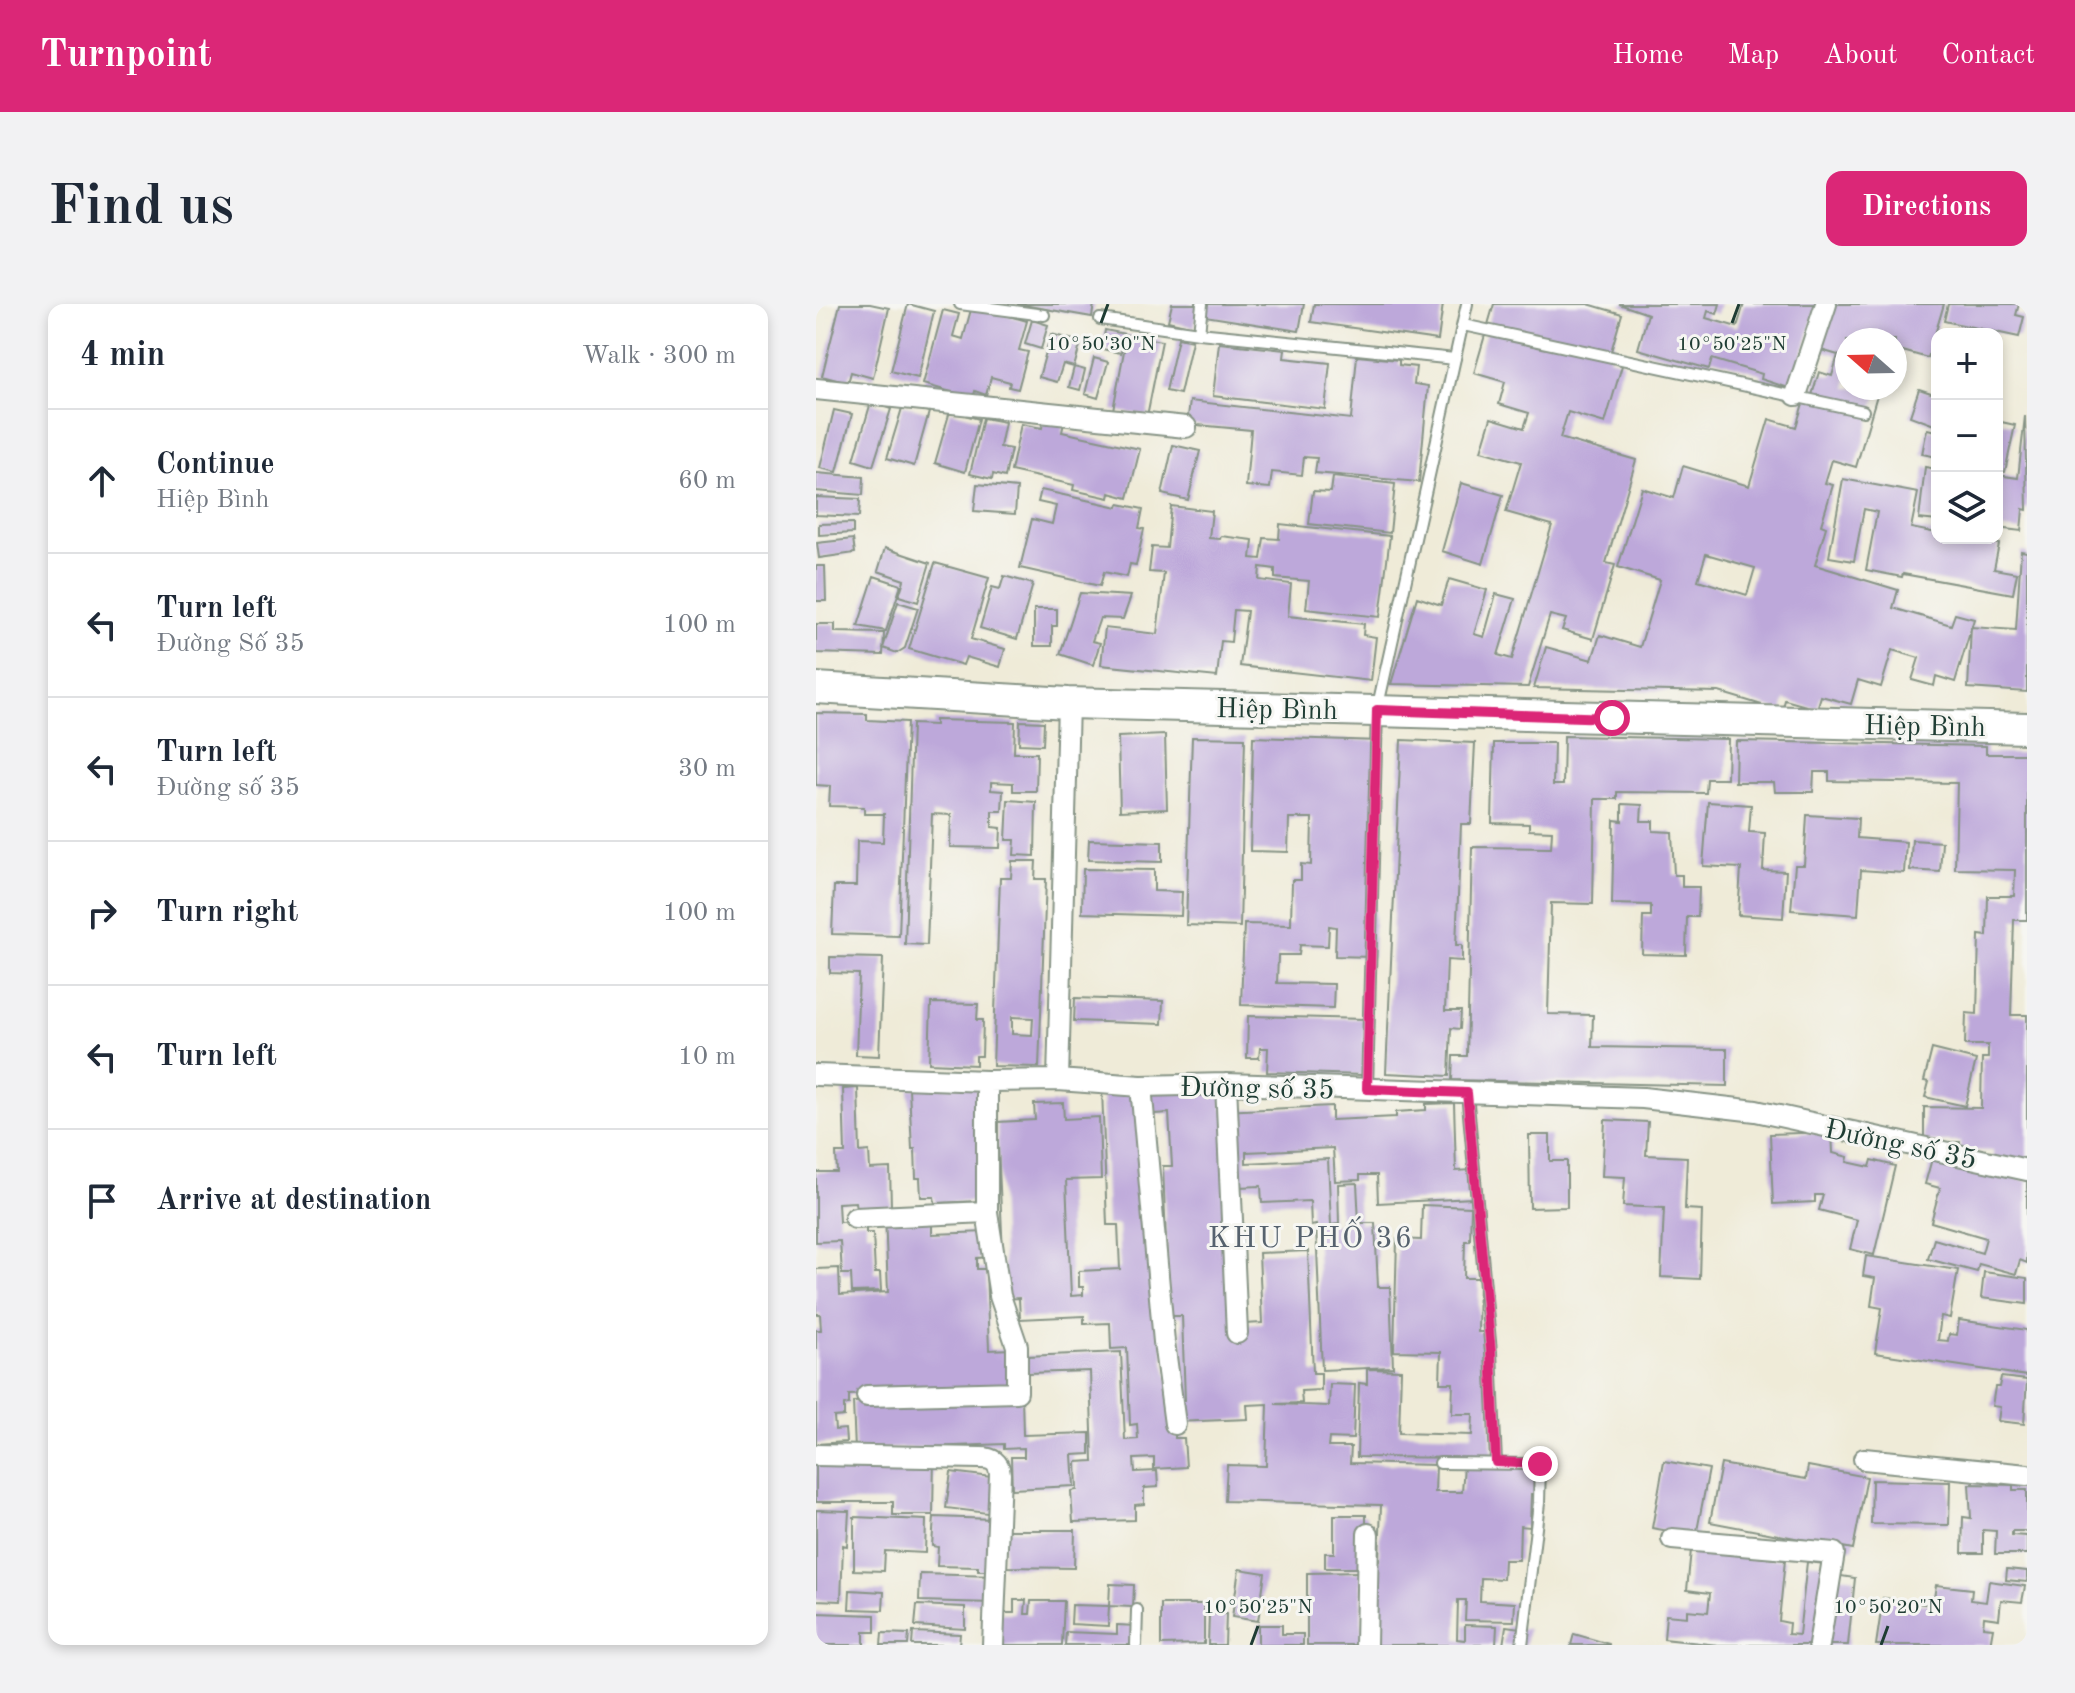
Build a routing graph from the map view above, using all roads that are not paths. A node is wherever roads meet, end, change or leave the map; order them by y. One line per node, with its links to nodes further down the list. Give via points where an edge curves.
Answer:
1 (960, 304): 5 (lane)
2 (1202, 304): 8 (lane)
3 (1467, 304): 7 (lane, Đường số 35)
4 (1826, 304): 11 (street)
5 (1044, 315)
6 (1100, 319): 8 (lane)
7 (1463, 325): 9 (lane, Đường số 35); 11 (lane)
8 (1199, 333): 9 (lane)
9 (1455, 359): 16 (lane, Đường số 35)
10 (816, 389): 13 (street)
11 (1796, 395): 12 (lane)
12 (1863, 411)
13 (1186, 427)
14 (816, 688): 15 (main road, Hiệp Bình)
15 (1068, 703): 16 (main road, Hiệp Bình); 19 (street)
16 (1377, 710): 17 (main road, Hiệp Bình); 23 (lane, Đường số 35)
17 (2027, 728)
18 (816, 1075): 20 (street, Đường số 35)
19 (1058, 1080): 20 (street, Đường số 35); 22 (street, Đường số 35)
20 (987, 1081): 26 (street)
21 (1226, 1084): 22 (street, Đường số 35); 23 (street, Đường số 35); 28 (street)
22 (1141, 1086): 30 (street)
23 (1367, 1089): 24 (street, Đường số 35)
24 (1467, 1093): 25 (street, Đường số 35, via 1643,1098 1756,1111); 33 (lane)
25 (2027, 1170)
26 (987, 1212): 27 (street); 29 (street, via 1000,1296 1017,1346 1017,1392)
27 (855, 1218)
28 (1237, 1333)
29 (867, 1396)
30 (1175, 1424)
31 (816, 1455): 39 (street, via 995,1462 1000,1474)
32 (1864, 1459): 35 (street)
33 (1496, 1462): 34 (lane); 42 (lane, via 1538,1462 1541,1468)
34 (1440, 1463)
35 (2027, 1475)
36 (1368, 1534): 41 (street)
37 (1672, 1539): 43 (street, via 1834,1553)
38 (1137, 1610): 40 (lane)
39 (993, 1645)
40 (1136, 1645)
41 (1366, 1645)
42 (1522, 1645)
43 (1819, 1645)

